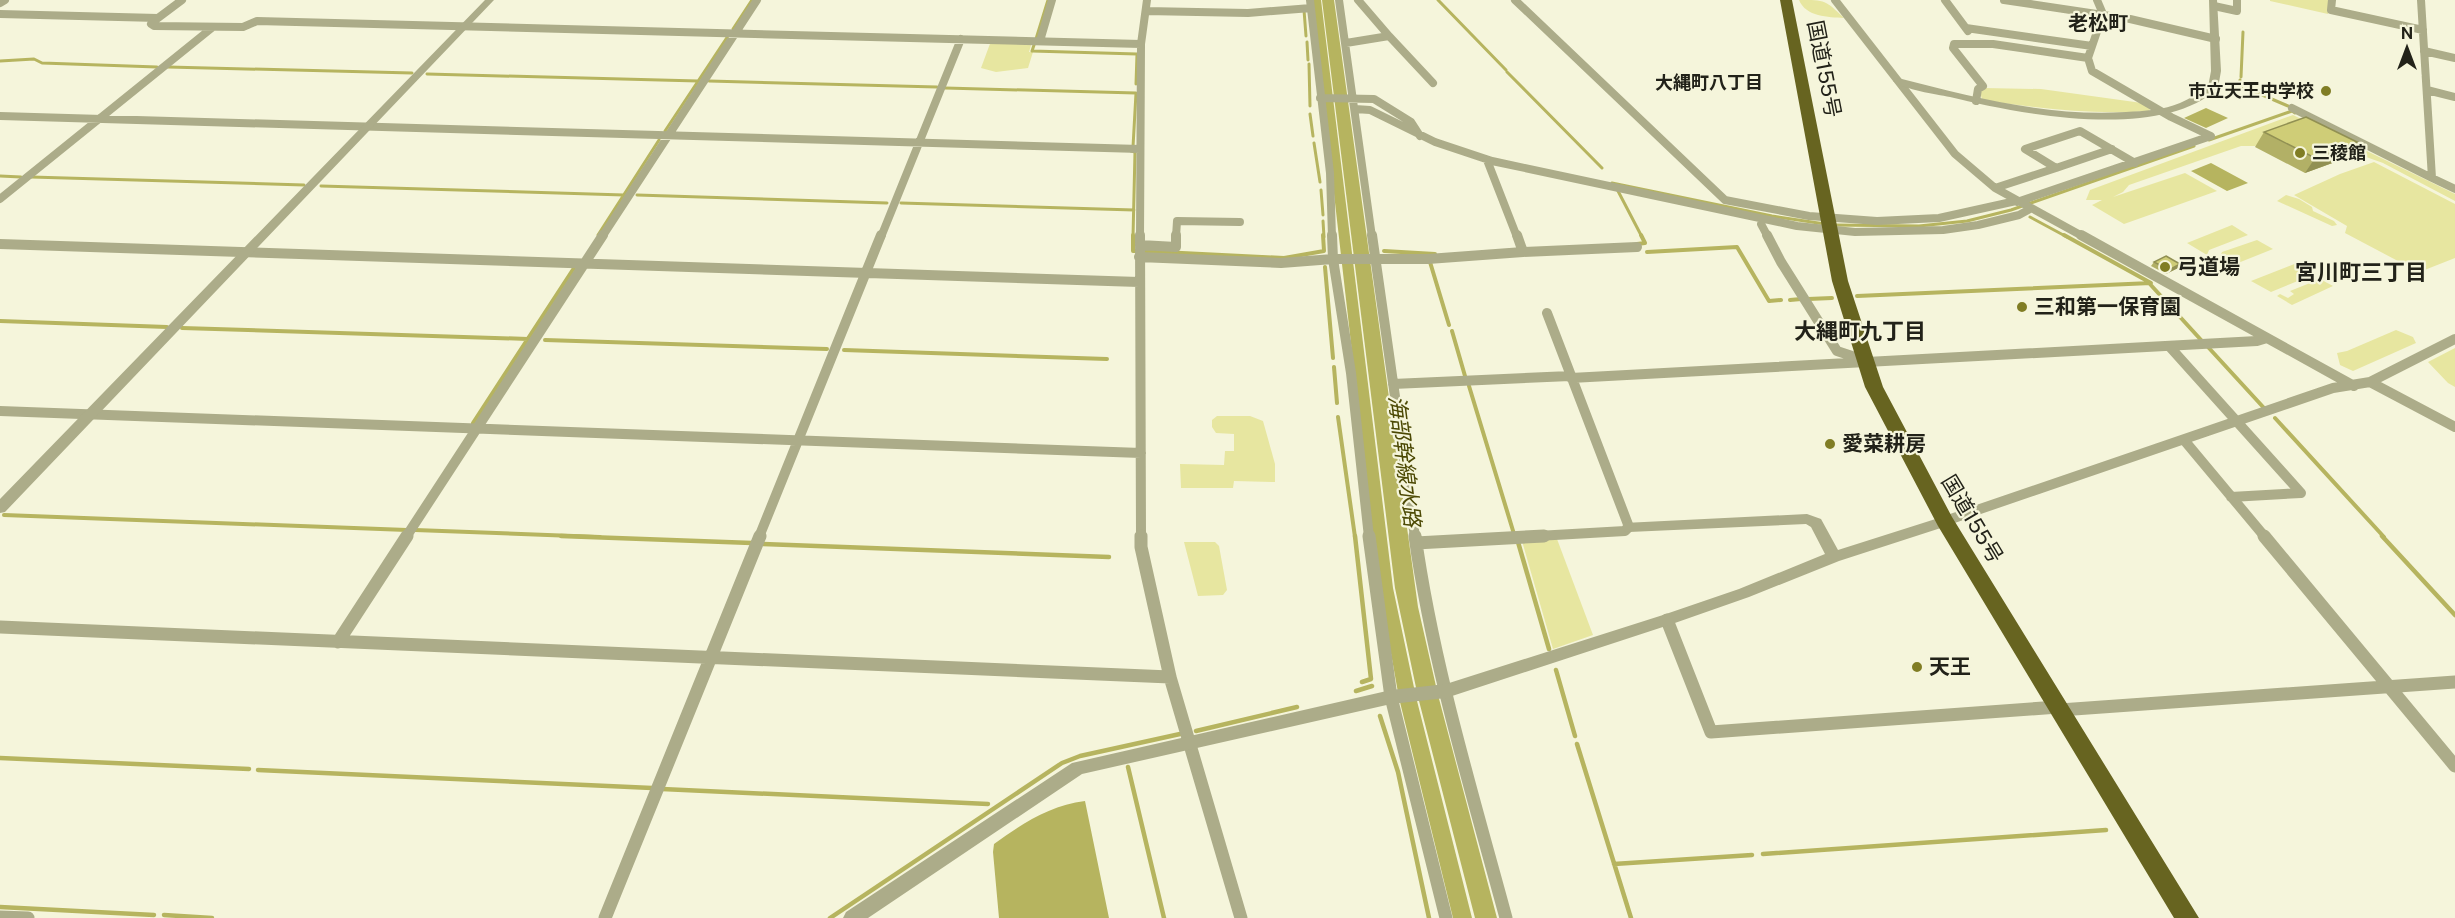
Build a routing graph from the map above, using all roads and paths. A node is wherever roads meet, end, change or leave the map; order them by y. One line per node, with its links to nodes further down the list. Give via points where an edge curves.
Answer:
1 (5, 0): 18 (street)
2 (182, 0): 24 (street)
3 (489, 0): 25 (street)
4 (757, 0): 29 (street)
5 (1052, 0): 33 (street)
6 (1147, 0): 21 (street)
7 (1339, 0): 34 (street)
8 (1359, 0): 30 (street)
9 (1515, 0): 69 (street, via 1725,200)
10 (1786, 0): 72 (highway, 国道155号)
11 (1835, 0): 42 (street)
12 (1945, 0): 27 (street)
13 (2004, 0): 23 (street)
14 (2097, 0): 23 (street)
15 (2237, 0): 19 (street, via 2237,11)
16 (2332, 0): 28 (street, via 2331,10)
17 (2421, 0): 28 (street)
18 (0, 3)
19 (2214, 3): 32 (street)
20 (1310, 4): 21 (street, via 1248,14); 46 (street)
21 (1146, 11): 35 (street)
22 (0, 14): 24 (street)
23 (2103, 14): 32 (street); 37 (street)
24 (158, 18): 26 (street, via 151,25)
25 (465, 26): 26 (street, via 256,21 243,27); 29 (street); 55 (street)
26 (213, 27): 54 (street)
27 (1966, 28): 36 (street); 37 (street)
28 (2423, 30): 38 (street)
29 (735, 33): 31 (street); 56 (street)
30 (1389, 36): 34 (street); 43 (street)
31 (961, 39): 33 (street); 58 (street)
32 (2216, 39): 52 (street, via 2213,88 2201,99)
33 (1040, 41): 35 (street)
34 (1346, 43): 41 (street)
35 (1141, 44): 59 (street)
36 (1977, 44): 39 (street); 49 (street, via 1954,44 1953,48 1983,86 1978,89)
37 (2092, 45): 39 (street)
38 (2424, 51): 40 (street); 44 (street)
39 (2088, 58): 52 (street, via 2092,71)
40 (2455, 58)
41 (1351, 81): 47 (street); 48 (street)
42 (1898, 81): 49 (street); 65 (street, via 1955,154)
43 (1434, 83)
44 (2427, 90): 45 (street); 64 (street)
45 (2455, 97)
46 (1321, 98): 47 (street); 79 (street, via 1330,173)
47 (1351, 98): 48 (street); 51 (street)
48 (1374, 99): 57 (street, via 1411,122)
49 (1976, 101): 52 (street, via 2093,115)
50 (2292, 108): 64 (street)
51 (1355, 109): 57 (street, via 1370,110); 80 (street)
52 (2163, 111): 62 (street, via 2211,136)
53 (0, 116): 54 (street)
54 (99, 119): 55 (street); 67 (street)
55 (367, 127): 56 (street); 76 (street)
56 (669, 135): 58 (street); 81 (street)
57 (1420, 136): 61 (street)
58 (918, 142): 59 (street); 82 (street)
59 (1140, 149): 74 (street)
60 (2112, 149): 62 (street); 63 (street); 63 (street, via 2080,132 2025,149)
61 (1487, 160): 69 (street); 77 (street)
62 (2135, 163): 68 (street)
63 (2056, 168): 65 (street)
64 (2432, 178): 66 (street)
65 (1995, 188): 68 (street)
66 (2455, 189)
67 (0, 199)
68 (2022, 205): 72 (street, via 1920,220); 72 (street, via 2019,215 1943,230 1865,232); 85 (street)
69 (1740, 209): 70 (street); 72 (street, via 1780,212)
70 (1763, 219): 72 (street); 88 (street, via 1761,224 1781,262 1837,351)
71 (1240, 222): 74 (street, via 1177,221 1176,247)
72 (1829, 226): 88 (highway, 国道155号, via 1840,281)
73 (0, 244): 76 (street)
74 (1140, 245): 78 (street)
75 (1637, 247): 77 (street)
76 (246, 252): 81 (street); 94 (street)
77 (1523, 252): 80 (street)
78 (1139, 257): 79 (street, via 1281,263); 83 (street)
79 (1333, 259): 80 (street); 115 (street, via 1351,373 1372,570)
80 (1376, 259): 91 (street)
81 (586, 263): 82 (street); 97 (street)
82 (866, 272): 83 (street); 98 (street)
83 (1139, 282): 100 (street)
84 (1547, 313): 89 (street)
85 (2267, 338): 87 (street); 92 (street)
86 (2455, 339): 90 (street)
87 (2169, 346): 88 (street); 95 (street)
88 (1867, 361): 89 (street); 103 (highway, 国道155号, via 1890,420)
89 (1571, 377): 91 (street); 104 (street)
90 (2370, 382): 92 (street); 96 (street)
91 (1393, 384): 105 (street)
92 (2354, 386): 95 (street, via 2333,388)
93 (0, 411): 94 (street)
94 (91, 414): 97 (street); 102 (street)
95 (2237, 422): 99 (street); 101 (street, via 2301,493)
96 (2455, 427)
97 (477, 428): 98 (street); 109 (street)
98 (798, 440): 100 (street); 110 (street)
99 (2184, 440): 101 (street); 103 (street)
100 (1141, 453): 111 (street, via 1141,547)
101 (2231, 497): 113 (street)
102 (0, 508)
103 (1945, 520): 106 (street); 116 (highway, 国道155号)
104 (1629, 527): 105 (street, via 1625,531); 106 (street, via 1807,519 1816,523)
105 (1416, 543): 114 (street)
106 (1834, 557): 107 (street)
107 (1667, 620): 114 (street); 116 (street, via 1711,732)
108 (0, 627): 109 (street)
109 (338, 642): 110 (street)
110 (710, 657): 111 (street); 121 (street)
111 (1170, 677): 117 (street)
112 (2455, 681): 113 (street)
113 (2388, 686): 116 (street); 118 (street)
114 (1442, 692): 115 (street); 125 (street)
115 (1394, 697): 117 (street); 124 (street)
116 (2059, 708): 126 (highway, 国道155号)
117 (1188, 741): 122 (street, via 1068,773); 123 (street)
118 (2455, 766)
119 (0, 916): 120 (street)
120 (28, 918)
121 (605, 918)
122 (852, 918)
123 (1241, 918)
124 (1446, 918)
125 (1506, 918)
126 (2187, 918)

